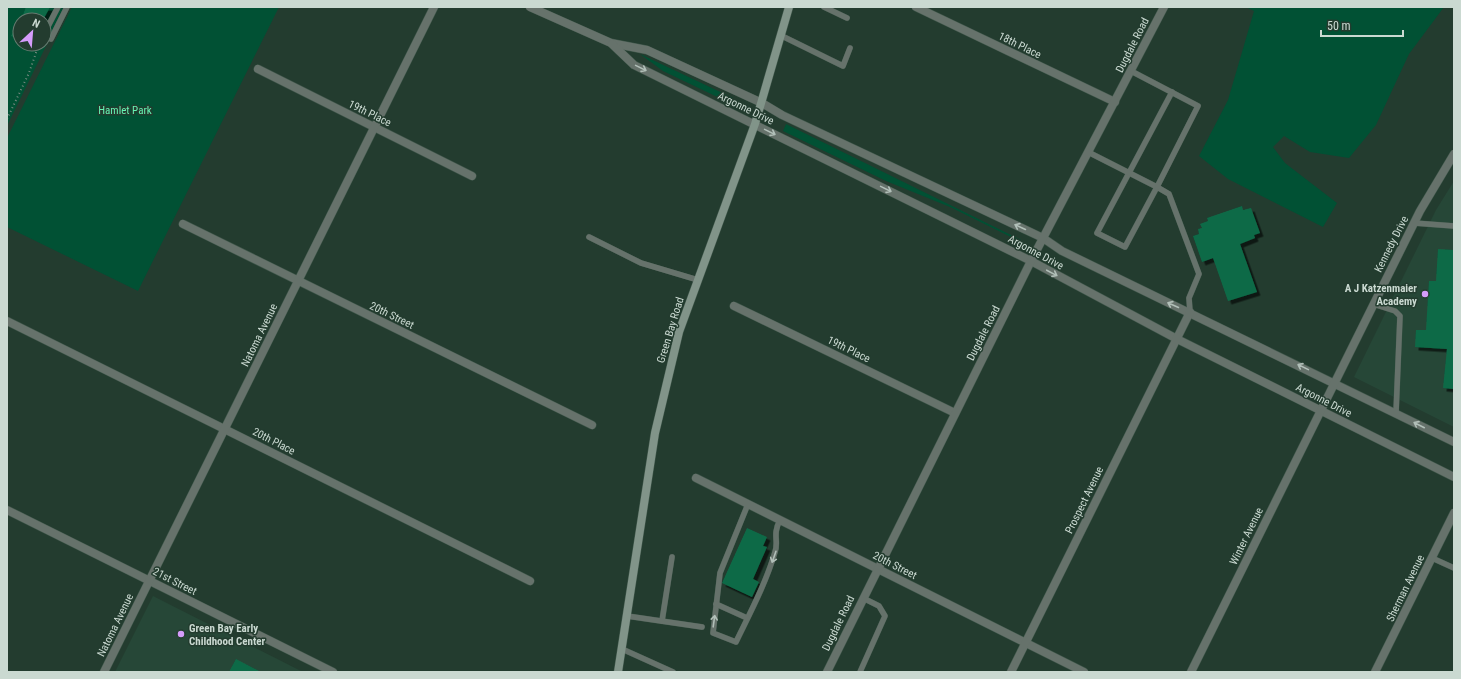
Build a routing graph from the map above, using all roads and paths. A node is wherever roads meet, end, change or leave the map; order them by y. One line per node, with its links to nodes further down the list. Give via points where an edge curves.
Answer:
1 (58, 7): 10 (lane)
2 (67, 7): 12 (lane)
3 (434, 7): 23 (street, Natoma Avenue)
4 (530, 7): 13 (street, Argonne Drive)
5 (789, 7): 11 (main road, Green Bay Road)
6 (824, 7): 9 (lane)
7 (916, 7): 19 (street, 18th Place)
8 (1164, 7): 17 (street, Dugdale Road)
9 (847, 18)
10 (52, 19)
11 (782, 36): 14 (lane, via 843,66); 20 (main road, Green Bay Road)
12 (52, 37)
13 (611, 43): 20 (street, Argonne Drive, via 647,50); 22 (street, Argonne Drive, one-way to 22, via 634,65)
14 (850, 48)
15 (36, 52): 21 (path)
16 (258, 69): 23 (street, 19th Place)
17 (1131, 71): 18 (lane); 19 (street, Dugdale Road)
18 (1172, 92): 26 (lane); 28 (lane, via 1198,106)
19 (1115, 102): 24 (street, Dugdale Road)
20 (762, 103): 22 (main road, Green Bay Road); 33 (street, Argonne Drive, one-way to 20, via 782,115)
21 (7, 119)
22 (755, 124): 34 (street, Argonne Drive, one-way to 34); 35 (main road, Green Bay Road)
23 (374, 127): 27 (street, 19th Place); 36 (street, Natoma Avenue)
24 (1088, 152): 26 (lane); 33 (street, Dugdale Road)
25 (1454, 154): 29 (street, Kennedy Drive)
26 (1129, 173): 28 (lane); 28 (lane, via 1097,233 1125,247)
27 (472, 176)
28 (1156, 187): 39 (lane, via 1169,194 1199,274 1189,298)
29 (1414, 223): 31 (lane); 37 (street, Kennedy Drive)
30 (183, 224): 36 (street, 20th Street)
31 (1454, 226)
32 (589, 237): 35 (lane, via 641,263)
33 (1043, 238): 34 (street, Dugdale Road); 39 (street, Argonne Drive, one-way to 33, via 1062,251)
34 (1031, 261): 41 (street, Argonne Drive, one-way to 41); 44 (street, Dugdale Road)
35 (698, 280): 63 (main road, Green Bay Road, via 679,332 662,400)
36 (298, 281): 46 (street, 20th Street); 47 (street, Natoma Avenue)
37 (1373, 304): 42 (street, Kennedy Drive); 45 (lane, via 1395,311 1400,316)
38 (734, 306): 44 (street, 19th Place)
39 (1190, 312): 41 (street, Prospect Avenue); 42 (street, Argonne Drive, one-way to 39)
40 (7, 321): 47 (street, 20th Place)
41 (1177, 339): 43 (street, Argonne Drive); 67 (street, Prospect Avenue)
42 (1334, 382): 43 (street, Kennedy Drive); 45 (street, Argonne Drive)
43 (1320, 411): 49 (street, Argonne Drive); 77 (street, Winter Avenue)
44 (955, 413): 58 (street, Dugdale Road)
45 (1396, 413): 48 (street, Argonne Drive, one-way to 45)
46 (592, 426)
47 (225, 429): 59 (street, Natoma Avenue); 60 (street, 20th Place)
48 (1454, 442)
49 (1454, 477)
50 (696, 478): 51 (street, 20th Street)
51 (748, 504): 54 (street, 20th Street); 62 (lane, via 720,573)
52 (7, 510): 59 (street, 21st Street)
53 (1454, 513): 56 (street, Sherman Avenue)
54 (780, 520): 58 (street, 20th Street); 64 (lane, one-way to 64, via 775,535 776,550 769,571)
55 (672, 557): 65 (lane)
56 (1432, 558): 57 (lane); 78 (street, Sherman Avenue)
57 (1454, 568)
58 (878, 569): 61 (street, Dugdale Road); 67 (street, 20th Street)
59 (150, 580): 69 (street, Natoma Avenue); 70 (street, 21st Street)
60 (530, 581)
61 (863, 598): 73 (street, Dugdale Road); 74 (lane, via 879,606 885,616)
62 (716, 604): 64 (lane); 64 (lane, one-way to 62, via 736,642 713,633)
63 (627, 616): 65 (lane); 68 (main road, Green Bay Road)
64 (747, 618)
65 (662, 621): 66 (lane)
66 (702, 627)
67 (1026, 643): 75 (street, Prospect Avenue); 76 (street, 20th Street)
68 (622, 648): 71 (main road, Green Bay Road); 72 (lane)
69 (104, 672)
70 (333, 672)
71 (618, 672)
72 (673, 672)
73 (827, 672)
74 (860, 672)
75 (1011, 672)
76 (1084, 672)
77 (1191, 672)
78 (1375, 672)

